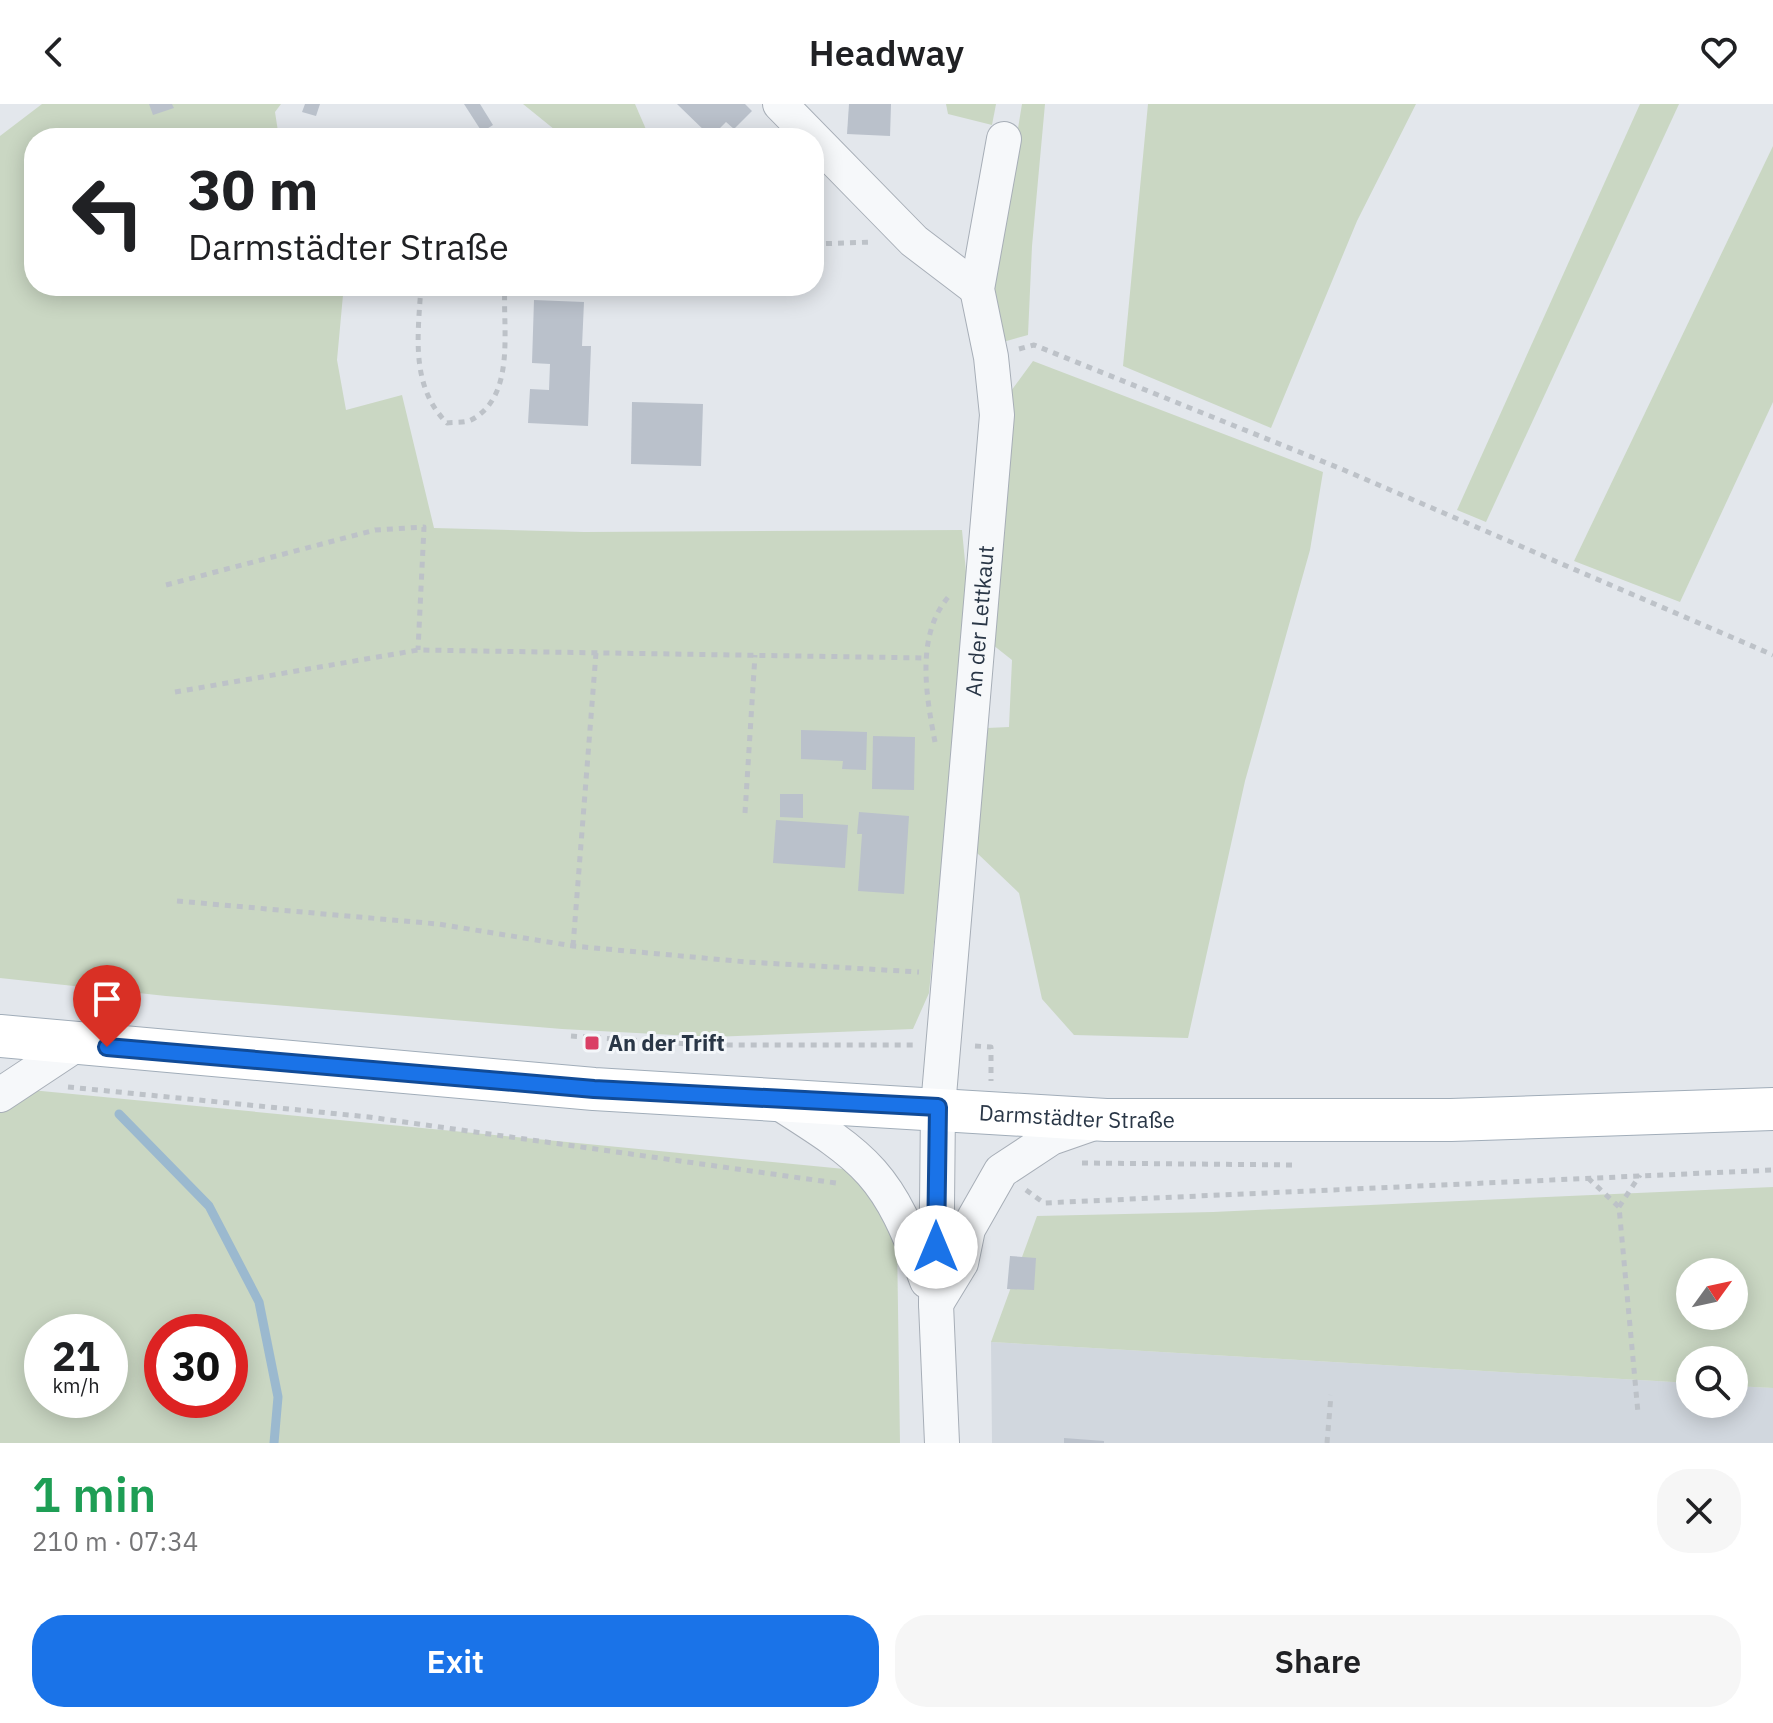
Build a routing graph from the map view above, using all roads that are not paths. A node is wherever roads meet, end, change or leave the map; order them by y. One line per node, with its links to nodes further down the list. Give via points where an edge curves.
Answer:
1 (780, 104): 2 (street)
2 (803, 128)
3 (1004, 139): 5 (street, An der Lettkaut)
4 (824, 149): 5 (street, via 914,241)
5 (977, 289): 10 (street, An der Lettkaut, via 997,415)
6 (0, 1036): 7 (main road, Darmstädter Straße)
7 (77, 1044): 8 (street); 9 (main road, Darmstädter Straße)
8 (0, 1095)
9 (774, 1100): 10 (main road, Darmstädter Straße); 13 (street, via 872,1168 912,1238)
10 (938, 1107): 12 (main road, Darmstädter Straße); 13 (street)
11 (1773, 1109): 12 (main road, Darmstädter Straße, via 1451,1120)
12 (1106, 1120): 13 (street, via 1051,1138 1001,1171 968,1229 961,1263)
13 (936, 1304): 14 (street)
14 (942, 1443)

